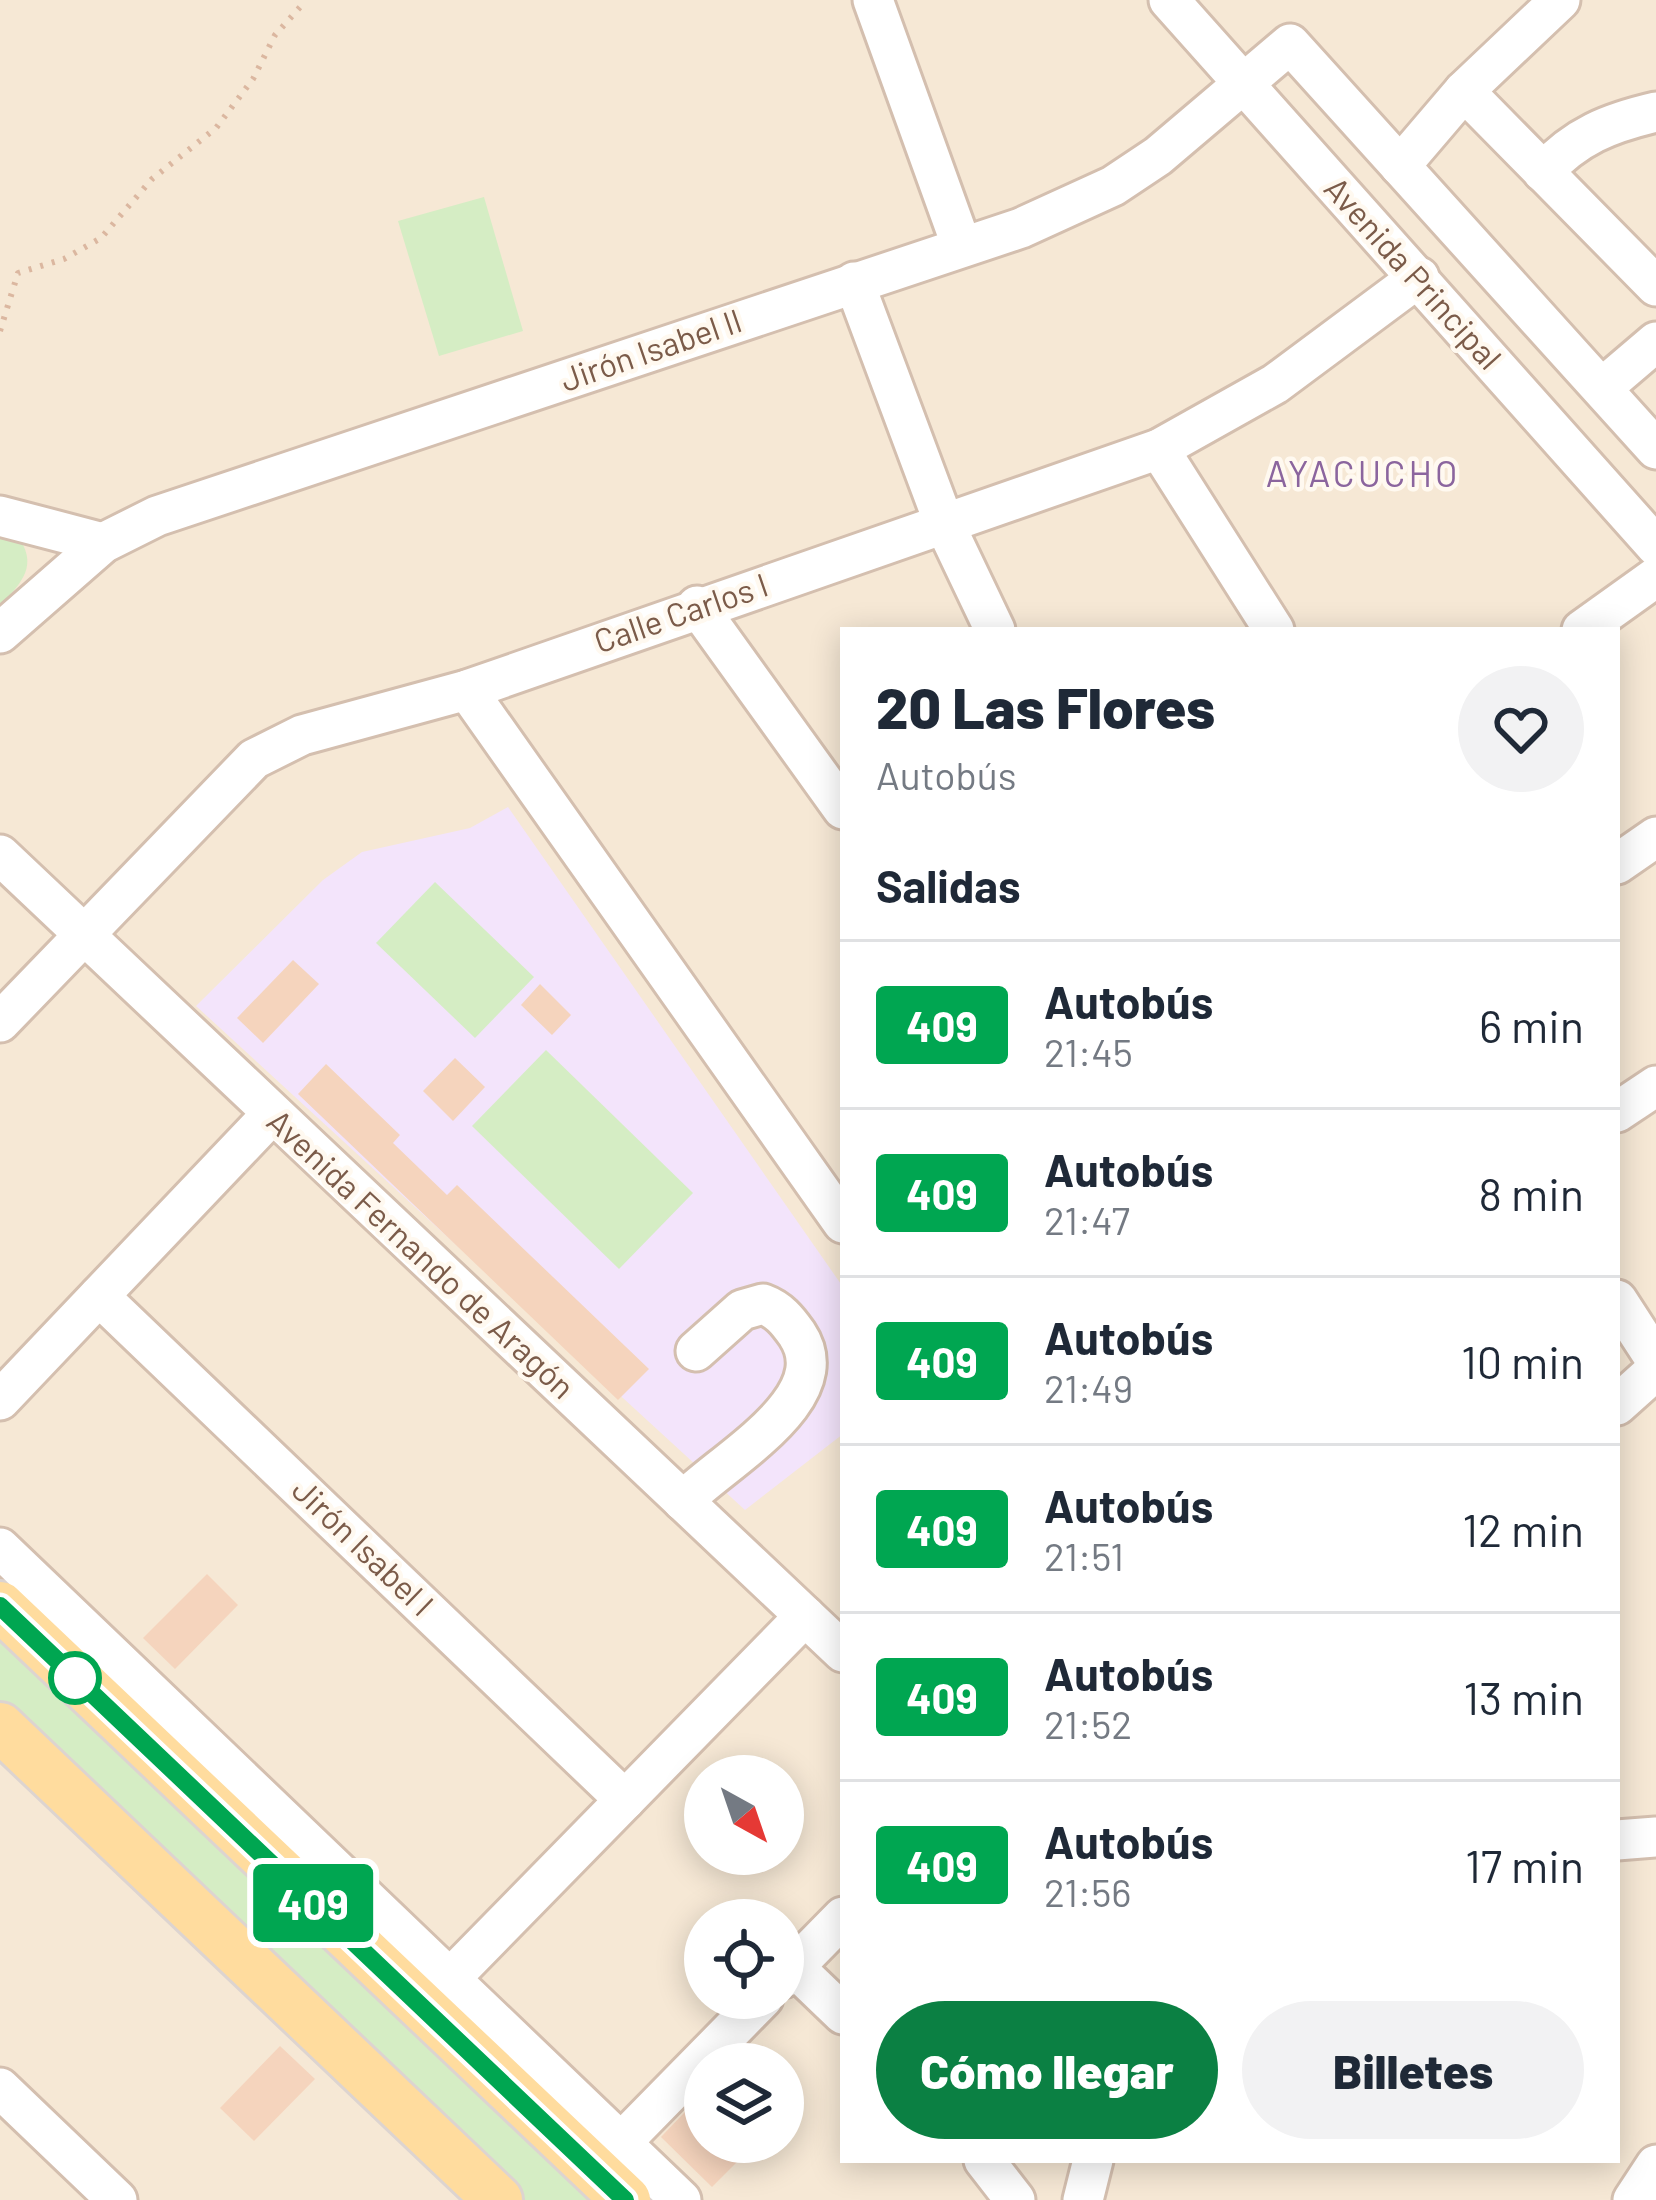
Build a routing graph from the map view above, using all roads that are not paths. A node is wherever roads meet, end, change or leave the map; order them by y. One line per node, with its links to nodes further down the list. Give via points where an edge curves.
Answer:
1 (873, 0): 10 (street)
2 (1169, 0): 5 (street, Avenida Principal)
3 (1560, 0): 6 (street)
4 (1290, 44): 5 (street, Jirón Isabel II); 8 (street, Avenida Principal)
5 (1242, 82): 10 (street, Jirón Isabel II, via 1113,186); 11 (street, Avenida Principal)
6 (1464, 91): 8 (street); 9 (street)
7 (1656, 112): 9 (street, via 1608,123)
8 (1400, 166): 15 (street, Avenida Principal)
9 (1543, 172): 13 (street)
10 (962, 247): 12 (street, Jirón Isabel II)
11 (1419, 277): 16 (street, Calle Carlos I, via 1275,384); 21 (street, Avenida Principal)
12 (854, 282): 19 (street); 20 (street, Jirón Isabel II, via 157,516)
13 (1656, 286)
14 (1656, 342): 15 (street)
15 (1602, 388): 17 (street, Avenida Principal)
16 (1159, 449): 19 (street, Calle Carlos I); 25 (street)
17 (1656, 449)
18 (0, 516): 20 (street)
19 (944, 523): 23 (street, Calle Carlos I); 24 (street)
20 (104, 543): 27 (street, Jirón Isabel II)
21 (1656, 546)
22 (1656, 577): 26 (street)
23 (697, 606): 28 (street, Calle Carlos I); 29 (street)
24 (994, 627)
25 (1272, 627)
26 (1586, 627)
27 (0, 633)
28 (467, 690): 33 (street, Calle Carlos I, via 340,723 254,759); 38 (street)
29 (840, 805)
30 (1656, 837): 32 (street)
31 (0, 855): 33 (street, Avenida Fernando de Aragón)
32 (1620, 862)
33 (82, 935): 34 (street, Calle Carlos I); 37 (street, Avenida Fernando de Aragón)
34 (0, 1022)
35 (1656, 1086): 36 (street)
36 (1620, 1110)
37 (271, 1115): 40 (street); 47 (street, Avenida Fernando de Aragón)
38 (829, 1174): 39 (street)
39 (840, 1212)
40 (99, 1296): 45 (street); 53 (street, Jirón Isabel I)
41 (1620, 1305): 43 (street)
42 (696, 1351): 47 (street, via 742,1310 763,1304 803,1343 808,1370 794,1403)
43 (1656, 1360)
44 (1656, 1370): 46 (street)
45 (0, 1400)
46 (1620, 1402)
47 (682, 1501): 50 (street, Avenida Fernando de Aragón)
48 (0, 1548): 59 (street)
49 (0, 1606): 59 (main road)
50 (805, 1616): 51 (street, Avenida Fernando de Aragón); 53 (street)
51 (840, 1649)
52 (0, 1727): 68 (main road)
53 (625, 1800): 59 (street)
54 (1656, 1837): 55 (street)
55 (1620, 1840)
56 (840, 1921): 57 (street)
57 (804, 1957)
58 (804, 1984): 60 (street)
59 (436, 1993): 66 (main road)
60 (840, 2012)
61 (746, 2019): 66 (street)
62 (0, 2088): 67 (street)
63 (986, 2163): 70 (street)
64 (1092, 2163): 71 (street)
65 (1656, 2164): 72 (street)
66 (614, 2171): 69 (street)
67 (117, 2200)
68 (498, 2200)
69 (681, 2200)
70 (1015, 2200)
71 (1083, 2200)
72 (1633, 2200)

